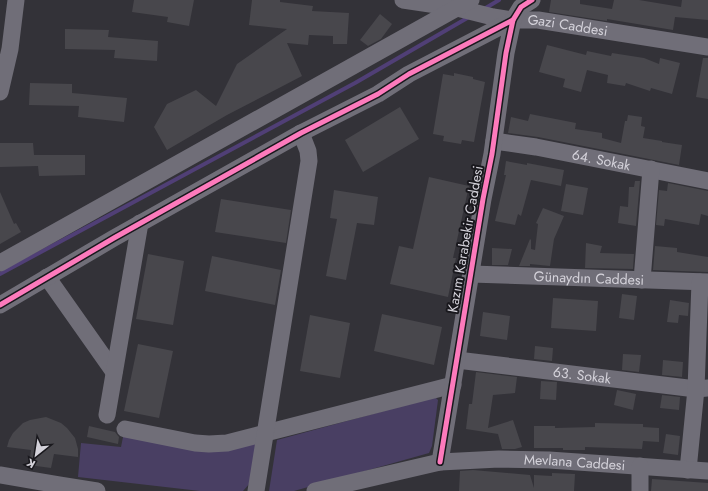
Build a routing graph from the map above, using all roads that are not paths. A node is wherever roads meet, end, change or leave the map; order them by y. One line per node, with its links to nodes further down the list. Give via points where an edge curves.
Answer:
1 (16, 0): 7 (street, via 10,49)
2 (403, 0): 4 (street, Gazi Caddesi)
3 (532, 0): 5 (street, via 521,7)
4 (464, 4): 5 (street, Gazi Caddesi, via 493,17); 14 (street)
5 (513, 20): 6 (street, Gazi Caddesi, via 538,20); 9 (street); 10 (street, Kazım Karabekir Caddesi)
6 (708, 47)
7 (3, 65): 8 (street)
8 (0, 92)
9 (301, 133): 13 (street); 26 (street, via 309,161)
10 (494, 141): 11 (street, 64. Sokak); 15 (street, Kazım Karabekir Caddesi)
11 (652, 170): 12 (street, 64. Sokak); 17 (street)
12 (708, 181)
13 (140, 223): 16 (street); 21 (street)
14 (0, 263)
15 (471, 274): 17 (street, Günaydın Caddesi); 20 (street, Kazım Karabekir Caddesi)
16 (47, 278): 19 (street); 21 (street)
17 (642, 280): 18 (street, Günaydın Caddesi)
18 (704, 282): 23 (street)
19 (0, 305)
20 (457, 360): 22 (street, Kazım Karabekir Caddesi); 23 (street, 63. Sokak)
21 (114, 372): 24 (street)
22 (453, 385): 26 (street); 27 (street, Kazım Karabekir Caddesi)
23 (702, 388): 29 (street)
24 (107, 415)
25 (126, 429): 26 (street, via 209,444 227,443)
26 (266, 434): 33 (street)
27 (440, 462): 28 (street, Mevlana Caddesi, via 499,459); 34 (street, Mevlana Caddesi)
28 (640, 466): 29 (street, Mevlana Caddesi); 35 (street)
29 (688, 470): 30 (street, Mevlana Caddesi)
30 (708, 471)
31 (0, 475): 32 (street)
32 (97, 491)
33 (256, 491)
34 (316, 491)
35 (640, 491)

